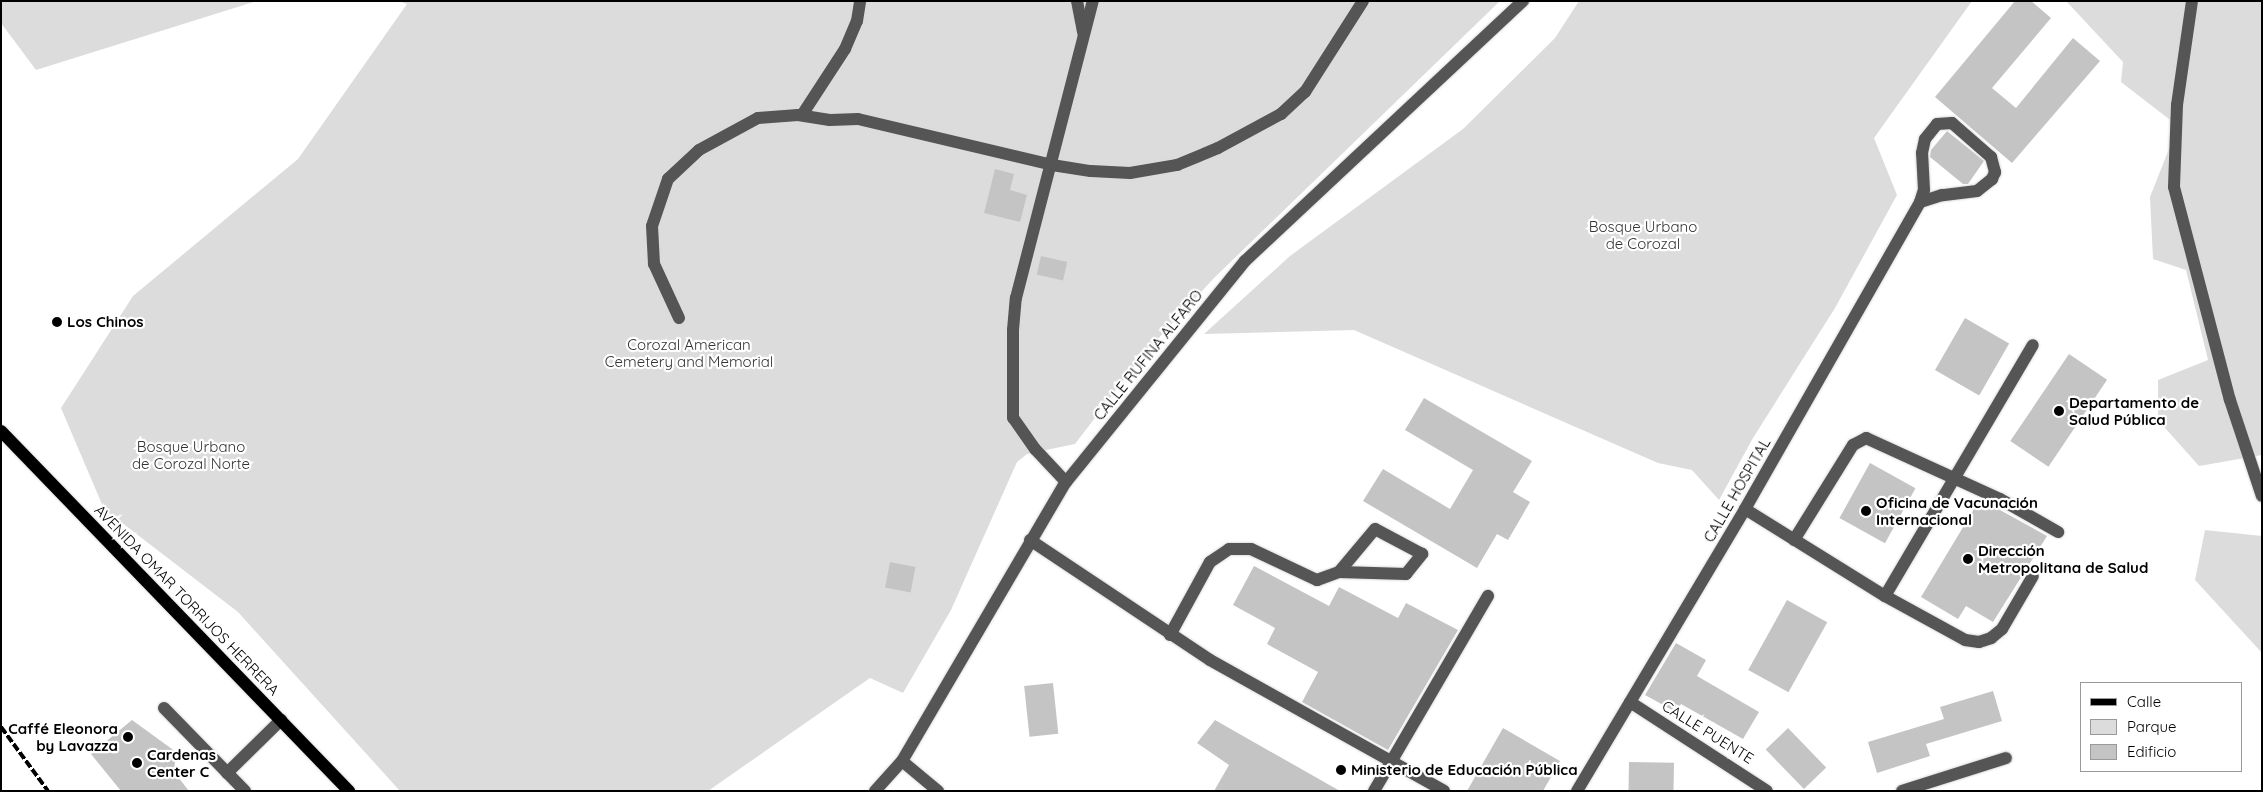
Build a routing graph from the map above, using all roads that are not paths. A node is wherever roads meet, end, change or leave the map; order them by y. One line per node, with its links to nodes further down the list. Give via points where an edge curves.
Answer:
1 (860, 1): 8 (street, via 858,21 845,49)
2 (1077, 1): 7 (street)
3 (1093, 1): 7 (street)
4 (1363, 1): 9 (street, via 1305,92 1281,114 1218,148 1177,165 1130,172)
5 (1523, 1): 15 (street, CALLE RUFINA ALFARO, via 1245,261)
6 (2192, 1): 16 (street, via 2177,105 2174,187 2230,400)
7 (1084, 37): 9 (street)
8 (802, 115): 9 (street, via 830,120 858,119); 11 (street, via 758,118 699,150 668,179 652,226 654,264)
9 (1052, 165): 15 (street, via 1016,298 1012,418)
10 (1920, 202): 10 (street, via 1942,195 1977,191 1992,179 1995,172 1991,156 1952,123 1937,124 1926,139 1922,153 1924,190); 17 (street, CALLE HOSPITAL)
11 (679, 318)
12 (2033, 345): 14 (street)
13 (1, 431): 28 (main road, AVENIDA OMAR TORRIJOS HERRERA)
14 (1955, 479): 18 (street, via 2000,499); 20 (street, via 1876,440 1859,440); 24 (street)
15 (1066, 482): 19 (street, CALLE RUFINA ALFARO)
16 (2262, 496)
17 (1745, 509): 20 (street); 26 (street, CALLE HOSPITAL)
18 (2058, 532)
19 (1030, 540): 25 (street); 30 (street, CALLE RUFINA ALFARO)
20 (1794, 540): 24 (street)
21 (1339, 572): 21 (street, via 1406,574 1422,554 1375,529); 25 (street, via 1317,580 1251,549 1229,549 1210,562)
22 (2033, 576): 24 (street, via 2002,629 1979,642 1965,640)
23 (1488, 596): 31 (street)
24 (1885, 596)
25 (1170, 635): 31 (street)
26 (1630, 702): 39 (street, CALLE HOSPITAL); 40 (street, CALLE PUENTE)
27 (164, 708): 32 (street)
28 (281, 720): 32 (street); 34 (main road, AVENIDA OMAR TORRIJOS HERRERA)
29 (2006, 758): 41 (street)
30 (902, 761): 35 (street, CALLE RUFINA ALFARO); 36 (street)
31 (1392, 761): 37 (street); 38 (street)
32 (227, 773): 33 (street)
33 (245, 791)
34 (349, 791)
35 (875, 791)
36 (938, 791)
37 (1374, 791)
38 (1444, 791)
39 (1577, 791)
40 (1767, 791)
41 (1902, 791)

